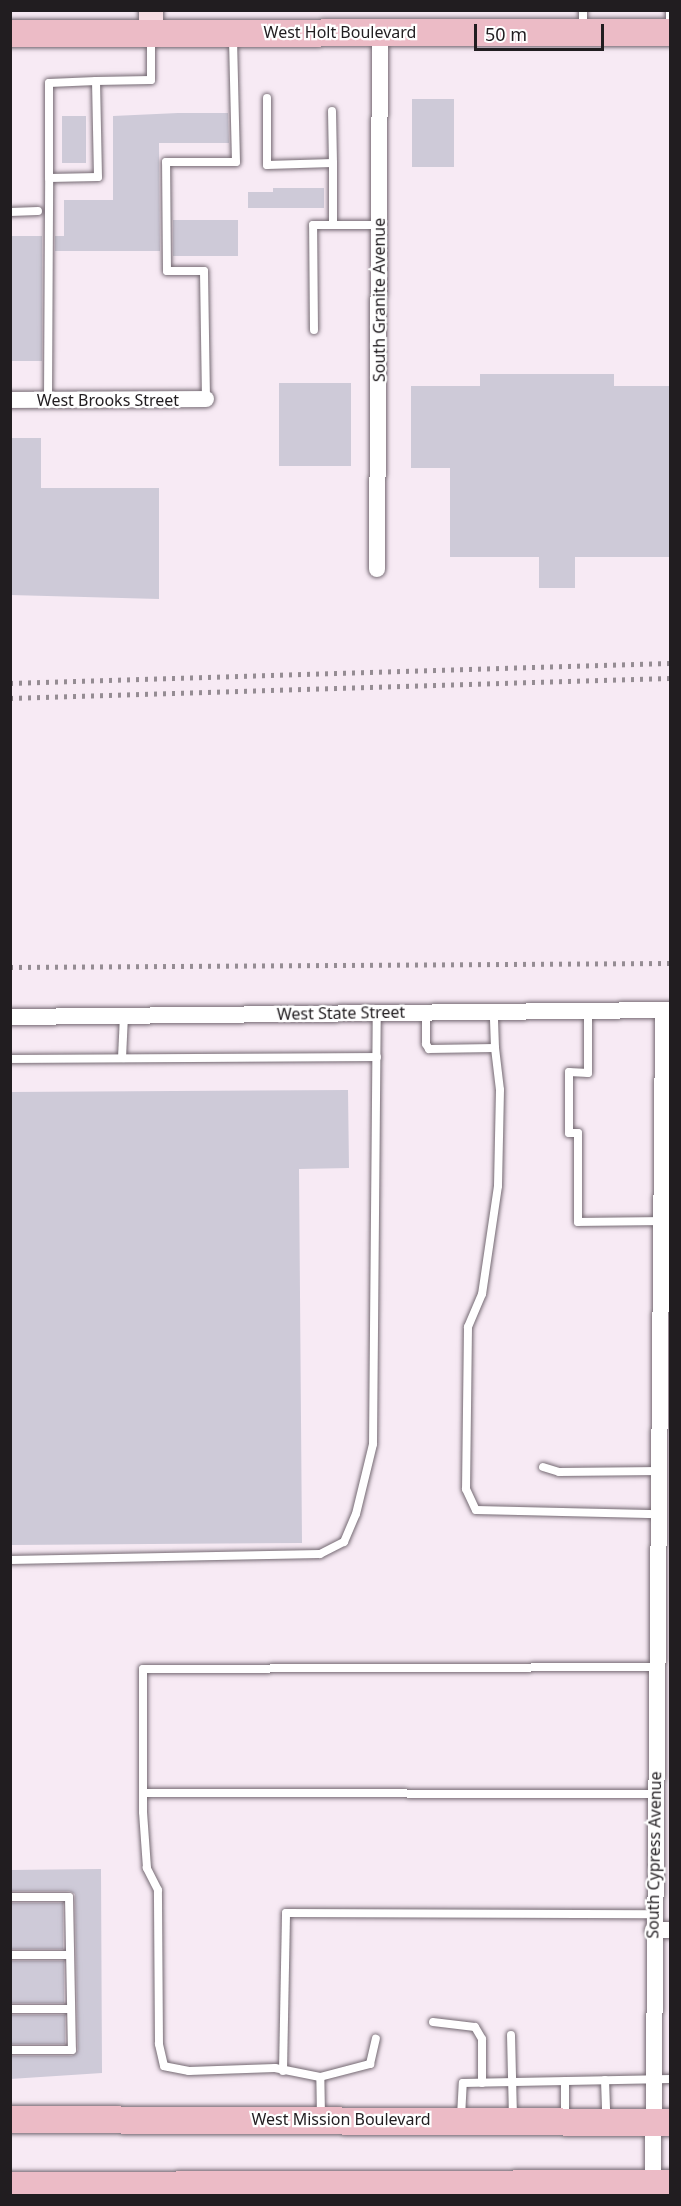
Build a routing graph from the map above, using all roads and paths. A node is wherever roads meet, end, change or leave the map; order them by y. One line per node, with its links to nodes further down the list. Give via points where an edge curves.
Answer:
1 (670, 10): 2 (lane)
2 (670, 20)
3 (151, 21): 5 (main road, West Holt Boulevard); 8 (main road, West Holt Boulevard); 9 (lane, via 151,80)
4 (583, 21): 6 (main road, West Holt Boulevard); 7 (main road, West Holt Boulevard)
5 (233, 32): 6 (main road, West Holt Boulevard); 19 (lane, via 237,162 166,162 167,271 204,271)
6 (380, 32): 17 (street, South Granite Avenue)
7 (670, 32)
8 (10, 33)
9 (96, 81): 13 (lane, via 49,83); 13 (lane, via 98,177)
10 (267, 98): 12 (lane, via 267,165)
11 (332, 111): 12 (lane)
12 (333, 163): 16 (lane)
13 (49, 178): 21 (lane)
14 (10, 212): 15 (lane)
15 (38, 212)
16 (333, 225): 17 (lane); 18 (lane, via 313,225)
17 (379, 225): 22 (street, South Granite Avenue)
18 (314, 330)
19 (206, 399): 21 (street, West Brooks Street)
20 (10, 400): 21 (street, West Brooks Street)
21 (48, 400)
22 (377, 569)
23 (667, 1010): 24 (street, West State Street); 34 (street, South Cypress Avenue)
24 (588, 1011): 26 (street, West State Street); 34 (lane, via 588,1073 569,1072 569,1133 578,1133 579,1222)
25 (426, 1012): 26 (street, West State Street); 27 (street, West State Street); 30 (lane, via 429,1049)
26 (494, 1012): 30 (lane)
27 (377, 1013): 28 (street, West State Street); 31 (lane)
28 (124, 1016): 29 (street, West State Street); 32 (lane)
29 (10, 1017)
30 (495, 1048): 38 (lane, via 500,1090 498,1186 482,1294 468,1327 466,1490 476,1510)
31 (377, 1056): 32 (lane); 39 (lane, via 372,1444 356,1514 344,1542 320,1554)
32 (122, 1058): 33 (lane)
33 (10, 1059)
34 (662, 1221): 35 (street, South Cypress Avenue)
35 (666, 1310): 37 (street, South Cypress Avenue)
36 (543, 1467): 37 (lane, via 559,1472)
37 (660, 1471): 38 (street, South Cypress Avenue)
38 (660, 1514): 40 (street, South Cypress Avenue)
39 (10, 1560)
40 (664, 1619): 41 (street, South Cypress Avenue)
41 (657, 1666): 42 (street, South Cypress Avenue); 43 (lane, via 143,1669)
42 (663, 1771): 44 (street, South Cypress Avenue)
43 (143, 1793): 44 (lane); 56 (lane, via 147,1868 158,1890 159,2044 164,2066)
44 (655, 1794): 46 (street, South Cypress Avenue)
45 (10, 1897): 49 (lane, via 69,1897)
46 (653, 1922): 47 (street); 56 (lane, via 286,1913); 58 (street, South Cypress Avenue)
47 (670, 1930)
48 (10, 1955): 49 (lane)
49 (70, 1955): 51 (lane)
50 (10, 2009): 51 (lane)
51 (71, 2009): 55 (lane, via 72,2050)
52 (433, 2022): 63 (lane, via 475,2027 482,2039)
53 (512, 2035): 62 (lane)
54 (376, 2039): 57 (lane, via 370,2064)
55 (10, 2050)
56 (283, 2071): 57 (lane)
57 (320, 2077): 65 (lane)
58 (653, 2079): 59 (lane); 60 (lane); 70 (street, South Cypress Avenue)
59 (670, 2079)
60 (605, 2080): 61 (lane); 69 (lane)
61 (565, 2081): 62 (lane); 68 (lane)
62 (512, 2082): 63 (lane); 67 (lane)
63 (482, 2083): 66 (lane, via 461,2086)
64 (10, 2118): 65 (main road, West Mission Boulevard)
65 (321, 2118): 66 (main road, West Mission Boulevard)
66 (462, 2119): 67 (main road, West Mission Boulevard)
67 (513, 2119): 68 (main road, West Mission Boulevard)
68 (564, 2119): 69 (main road, West Mission Boulevard)
69 (606, 2119): 70 (main road, West Mission Boulevard)
70 (662, 2121): 72 (street, South Cypress Avenue)
71 (10, 2185): 73 (main road)
72 (659, 2187): 73 (main road)
73 (455, 2189)

